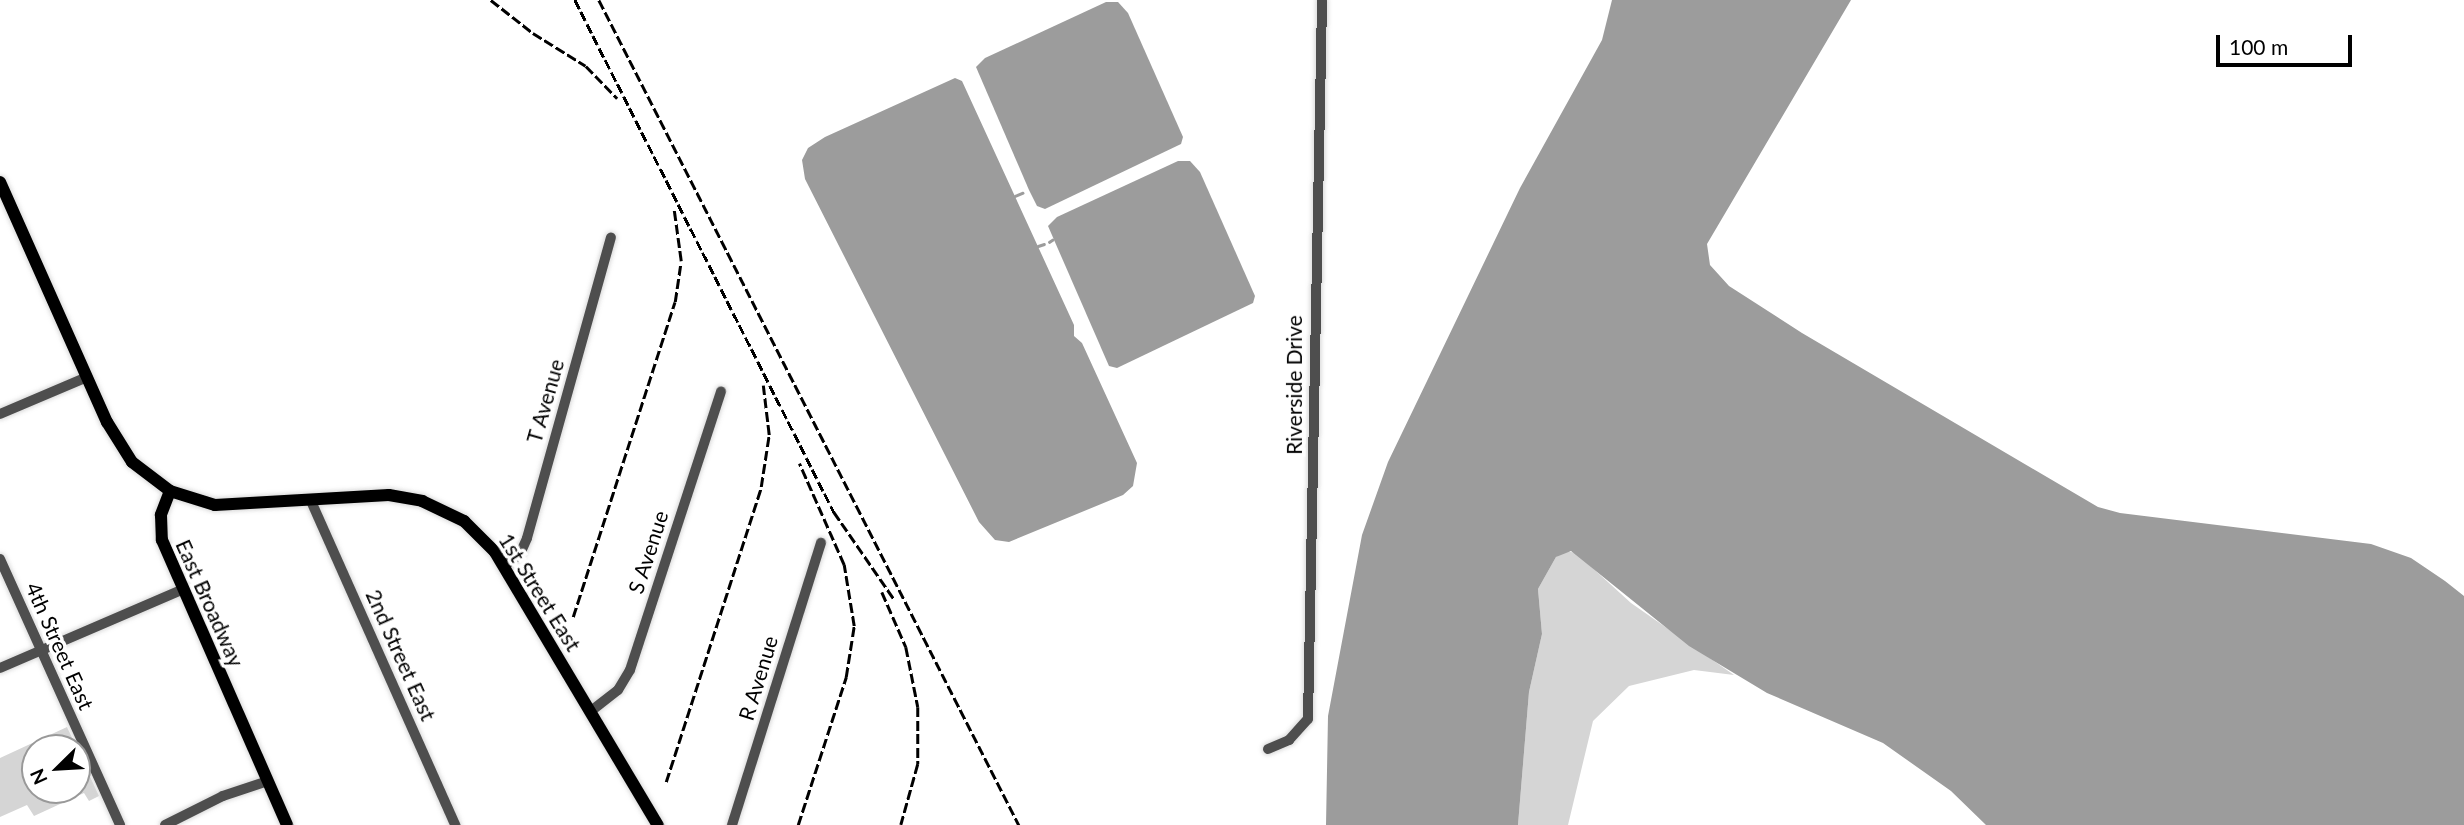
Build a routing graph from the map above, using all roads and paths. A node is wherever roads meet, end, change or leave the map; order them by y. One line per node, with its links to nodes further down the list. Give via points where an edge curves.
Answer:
1 (1322, 0): 16 (street, Riverside Drive, via 1308,719 1295,735)
2 (0, 182): 4 (main road)
3 (611, 237): 11 (street, T Avenue, via 527,538 520,554)
4 (87, 377): 6 (street); 7 (main road, via 122,449 145,474)
5 (721, 391): 15 (street, S Avenue, via 630,670 618,690)
6 (0, 414)
7 (170, 491): 8 (main road, 1st Street East, via 227,506); 12 (main road, East Broadway, via 160,531)
8 (311, 500): 11 (main road, 1st Street East, via 389,495 422,501 464,521); 21 (street, 2nd Street East)
9 (821, 543): 23 (street, R Avenue)
10 (0, 559): 13 (street, 4th Street East)
11 (504, 566): 15 (main road, 1st Street East)
12 (183, 589): 13 (street); 17 (main road, East Broadway)
13 (41, 650): 14 (street); 18 (street, 4th Street East)
14 (0, 668)
15 (591, 711): 22 (main road, 1st Street East)
16 (1268, 749)
17 (268, 782): 19 (street, via 223,796); 20 (main road, East Broadway)
18 (120, 825)
19 (165, 825)
20 (287, 825)
21 (455, 825)
22 (658, 825)
23 (732, 825)

